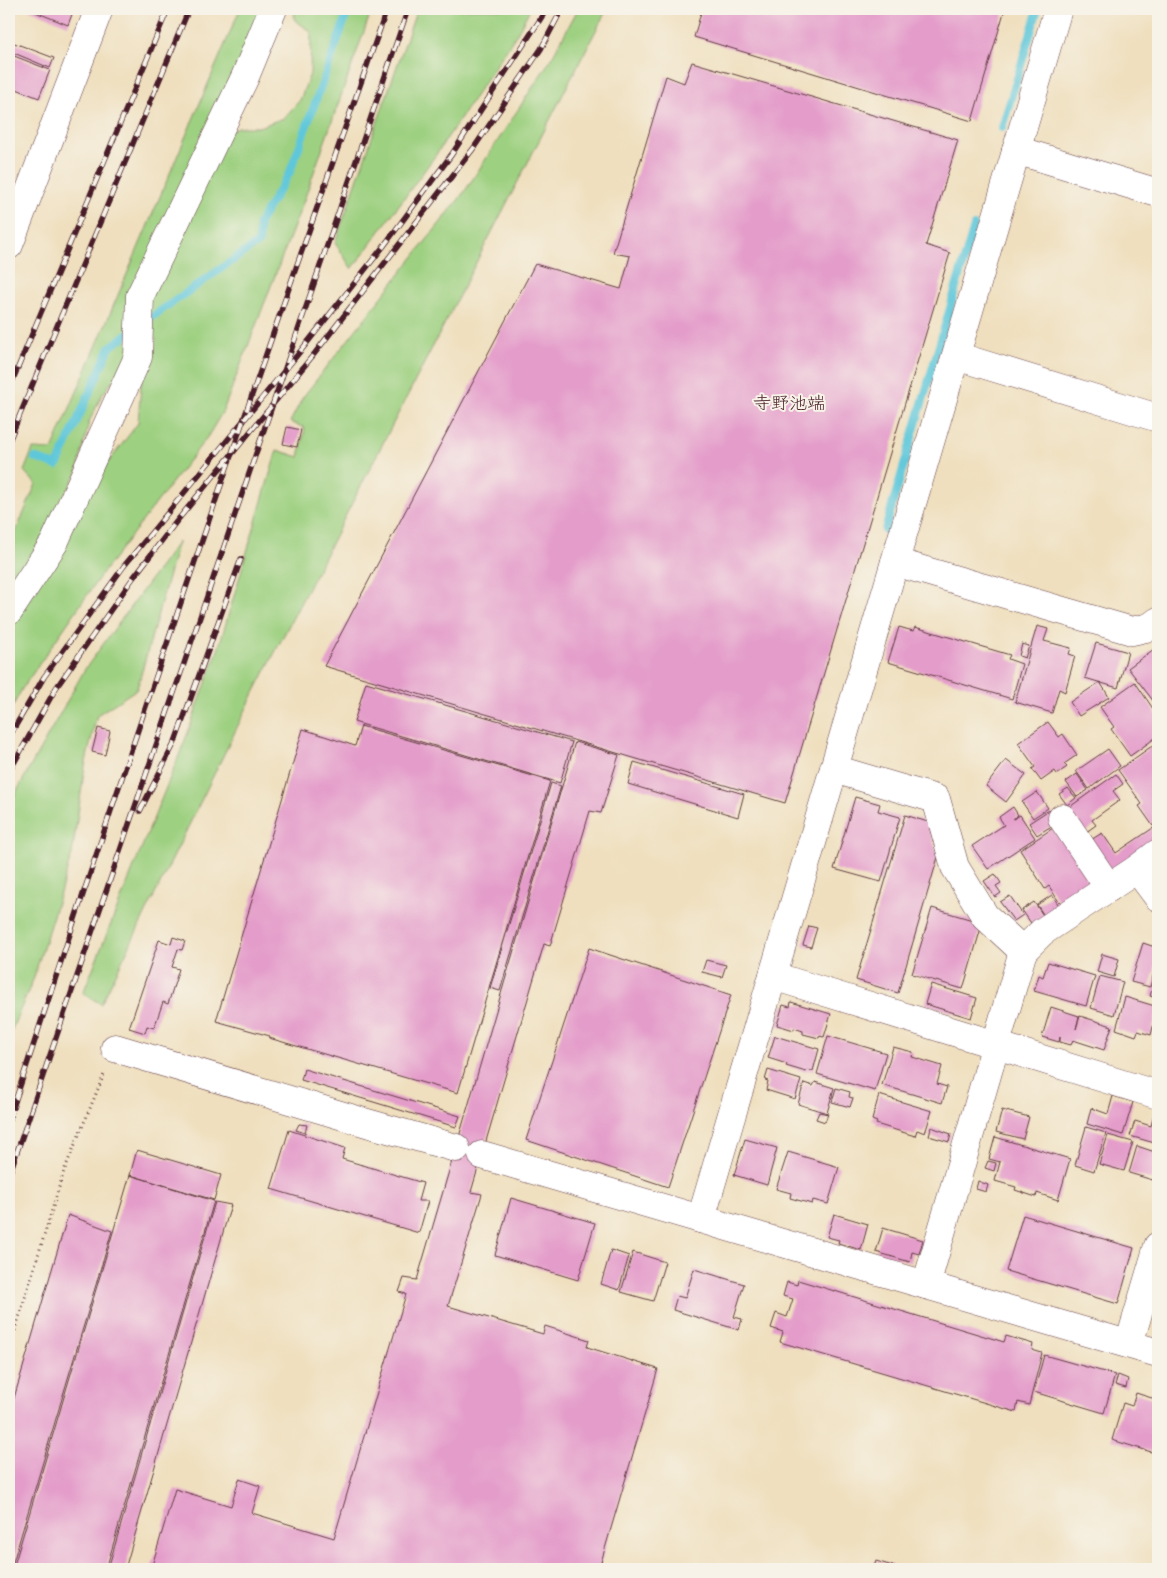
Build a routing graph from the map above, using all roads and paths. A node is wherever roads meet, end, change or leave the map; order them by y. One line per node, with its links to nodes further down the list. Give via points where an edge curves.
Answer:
1 (99, 9): 6 (street)
2 (273, 9): 10 (street, via 245,78 140,296 138,357 54,543)
3 (1058, 9): 4 (street)
4 (1016, 150): 5 (street); 7 (street)
5 (1158, 193)
6 (9, 244)
7 (956, 356): 8 (street); 9 (street)
8 (1158, 418)
9 (895, 562): 11 (street, via 1132,631 1150,627); 12 (street)
10 (9, 611)
11 (1158, 621)
12 (834, 769): 17 (street, via 936,798 955,867 986,916); 18 (street)
13 (1062, 818): 15 (street)
14 (1148, 861): 15 (street); 16 (street)
15 (1109, 888): 17 (street, via 1042,932)
16 (1158, 896)
17 (1024, 951): 19 (street)
18 (773, 976): 19 (street); 22 (street)
19 (996, 1045): 21 (street); 24 (street)
20 (115, 1048): 22 (street); 26 (path, via 64,1171)
21 (1158, 1095)
22 (701, 1220): 24 (street)
23 (1158, 1246): 25 (street)
24 (926, 1285): 25 (street)
25 (1129, 1344): 27 (street)
26 (9, 1350)
27 (1158, 1353)

